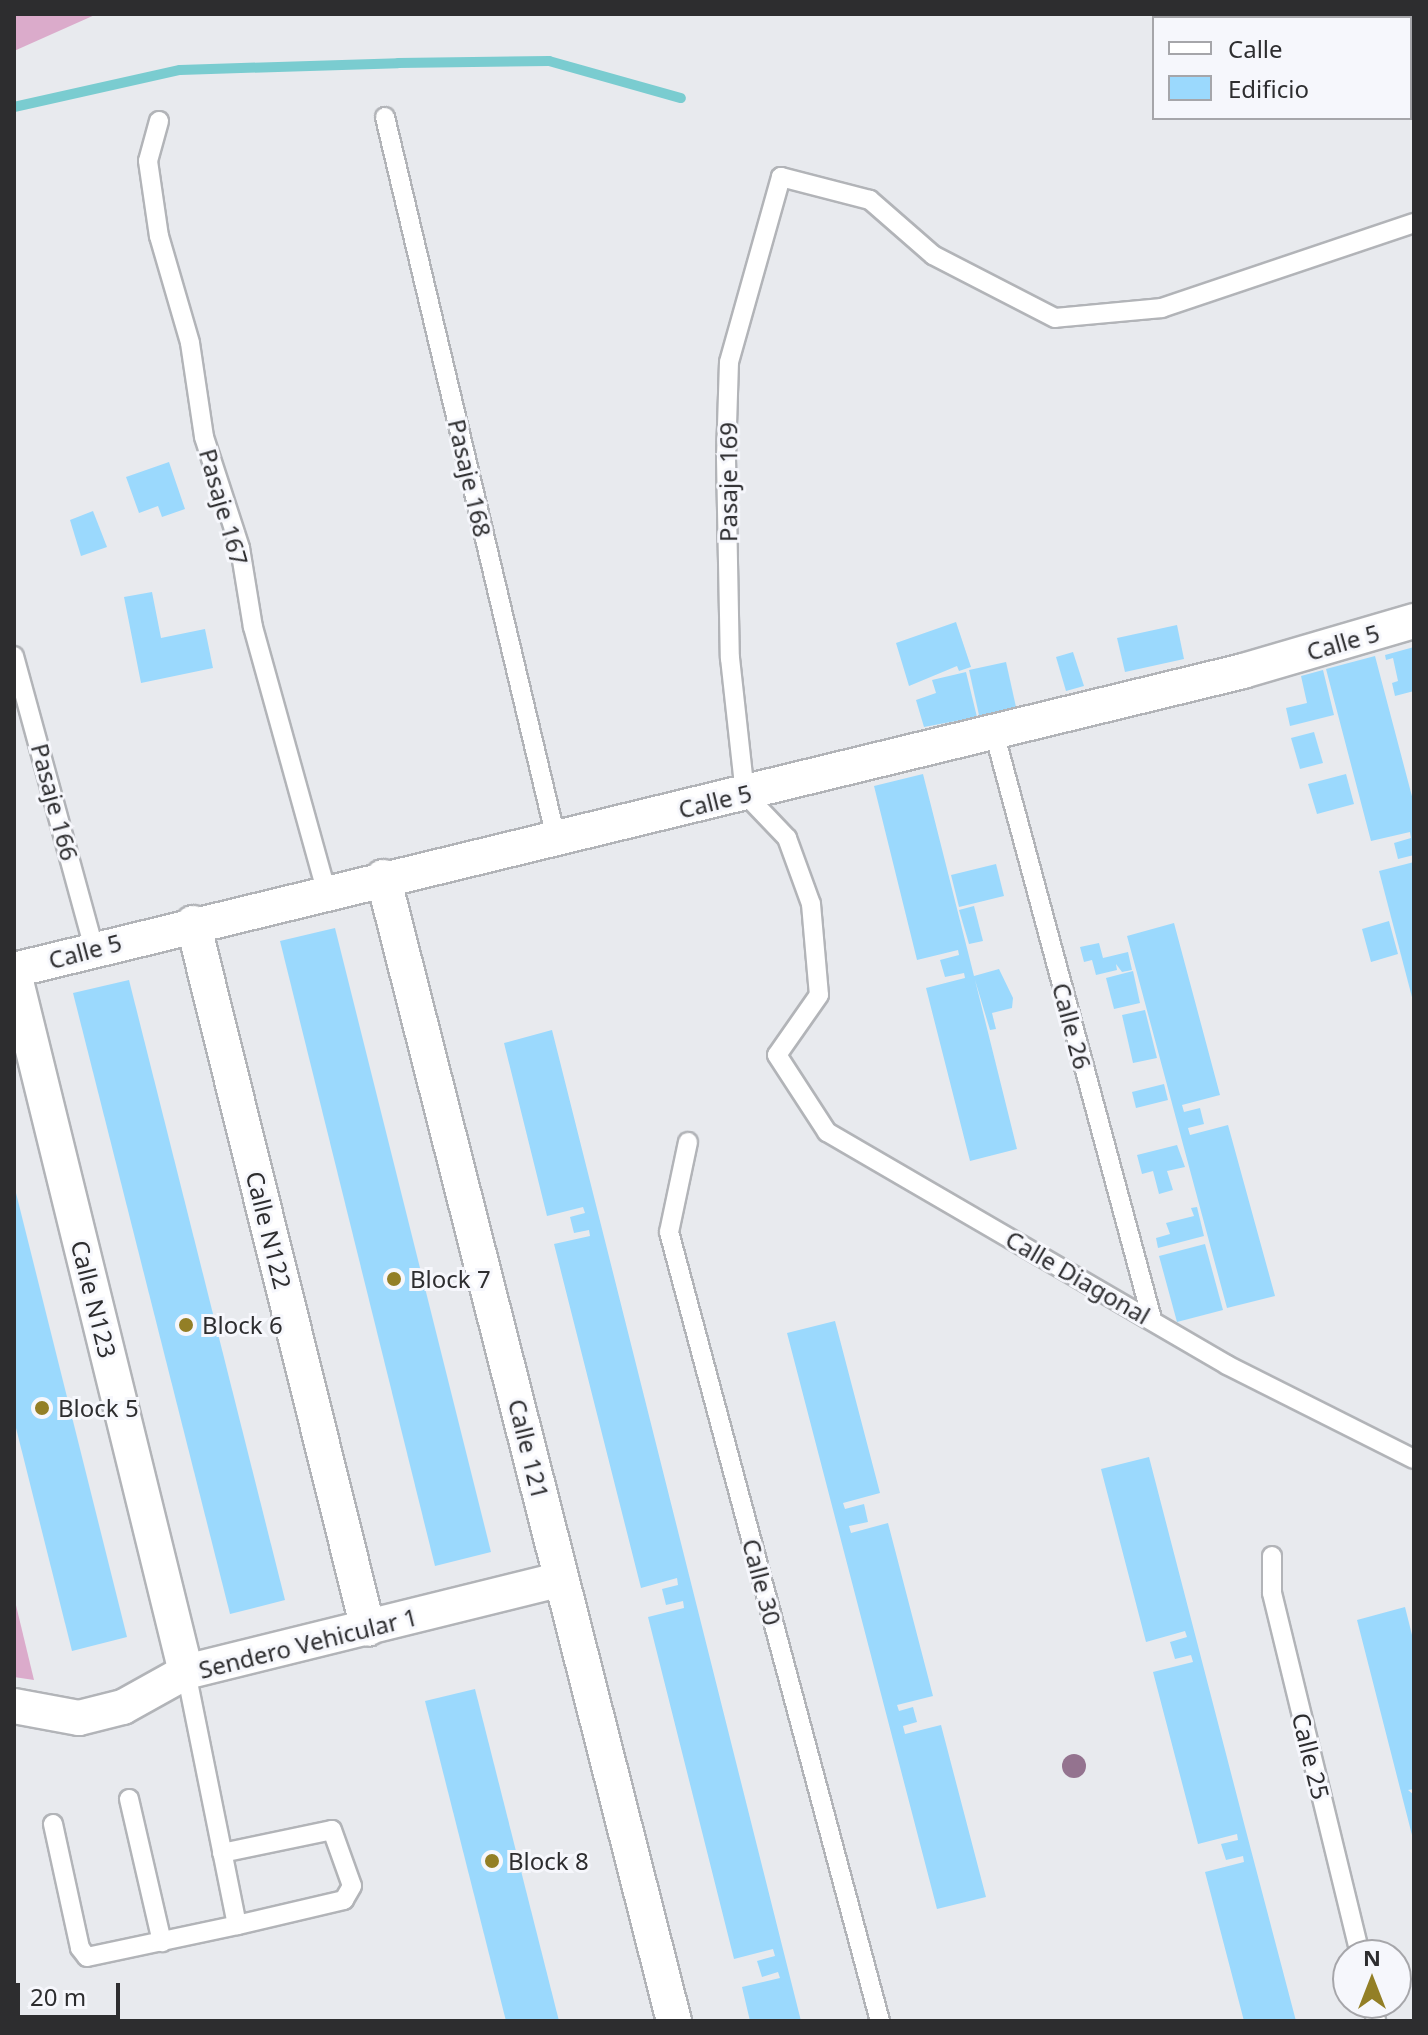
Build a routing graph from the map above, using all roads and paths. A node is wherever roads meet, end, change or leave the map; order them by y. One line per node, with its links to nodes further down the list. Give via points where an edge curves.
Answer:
1 (385, 117): 8 (lane, Pasaje 168)
2 (159, 121): 10 (lane, Pasaje 167, via 148,161 159,236 190,343 204,437 240,548 253,627)
3 (1414, 223): 7 (lane, Pasaje 169, via 1162,308 1055,318 933,255 870,200 781,177 729,362 730,658)
4 (1414, 621): 6 (street, Calle 5, via 1243,671)
5 (14, 656): 12 (lane, Pasaje 166)
6 (994, 732): 7 (street, Calle 5); 15 (lane, Calle 26)
7 (745, 794): 8 (street, Calle 5); 15 (lane, Calle Diagonal, via 787,838 811,904 819,995 777,1055 827,1132)
8 (556, 838): 9 (street, Calle 5)
9 (383, 877): 10 (street, Calle 5); 18 (street, Calle 121)
10 (326, 891): 11 (street, Calle 5)
11 (193, 923): 12 (street, Calle 5); 19 (street, Calle N122)
12 (94, 949): 13 (street, Calle 5)
13 (14, 971): 20 (street, Calle N123)
14 (688, 1142): 29 (lane, Calle 30, via 669,1232)
15 (1152, 1319): 16 (lane, Calle Diagonal, via 1227,1365)
16 (1414, 1459)
17 (1272, 1556): 26 (lane, Calle 25, via 1272,1593)
18 (561, 1579): 19 (street, Sendero Vehicular 1); 28 (street, Calle 121)
19 (368, 1629): 20 (street, Sendero Vehicular 1)
20 (186, 1672): 21 (street, Sendero Vehicular 1, via 123,1707 79,1718); 24 (lane)
21 (14, 1706)
22 (129, 1799): 27 (lane)
23 (53, 1824): 27 (lane, via 80,1948 87,1957)
24 (222, 1853): 25 (lane); 25 (lane, via 332,1830 352,1886 344,1900)
25 (237, 1925): 27 (lane)
26 (1356, 1939)
27 (162, 1942)
28 (674, 2021)
29 (880, 2021)

